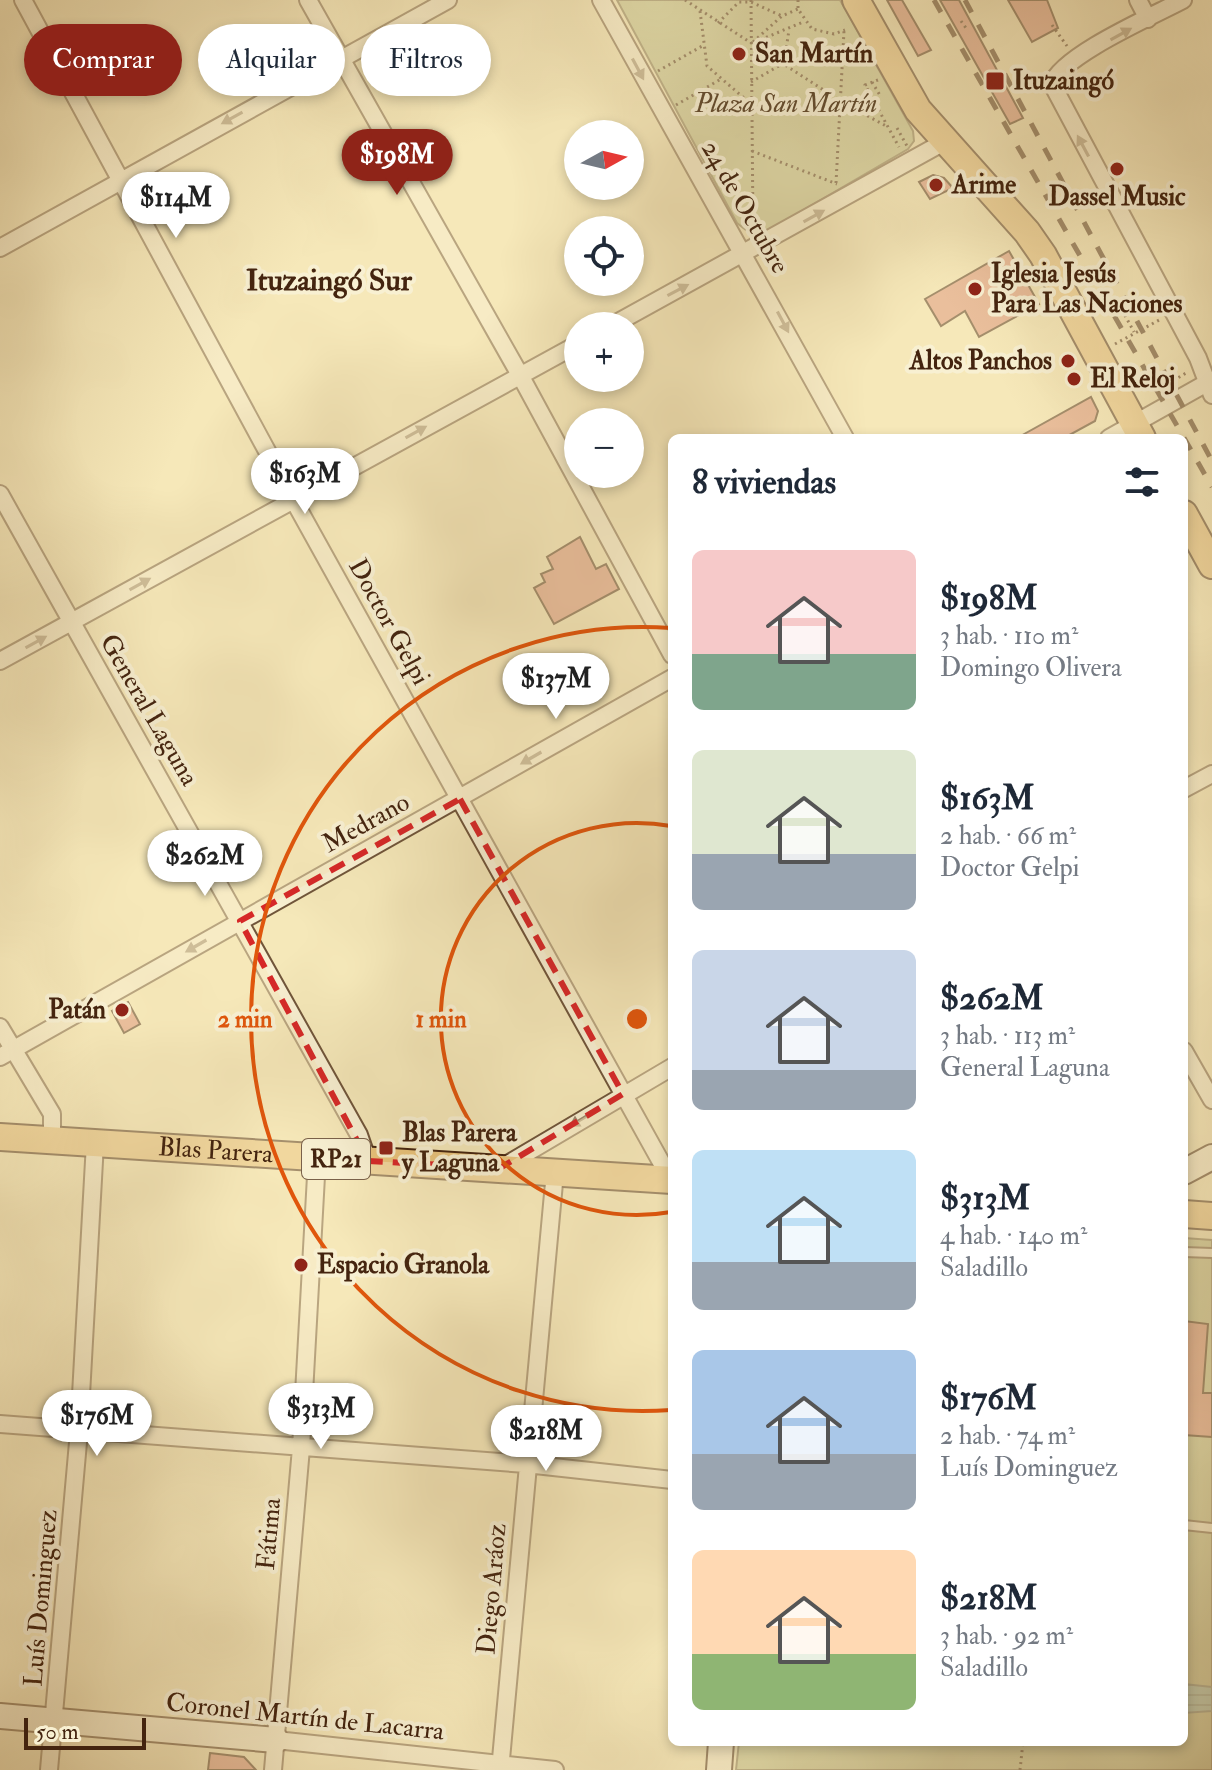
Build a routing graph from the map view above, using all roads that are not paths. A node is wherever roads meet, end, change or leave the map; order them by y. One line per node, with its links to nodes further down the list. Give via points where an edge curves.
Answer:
1 (23, 0): 14 (street, Doctor Gelpi)
2 (308, 0): 9 (street)
3 (448, 0): 10 (street)
4 (601, 0): 16 (street, 24 de Octubre, one-way to 16, via 662,113)
5 (1138, 0): 8 (street)
6 (1183, 0): 8 (street)
7 (856, 17): 13 (main road)
8 (1148, 19): 20 (street, one-way to 8, via 1052,84 1076,59)
9 (321, 24)
10 (345, 55)
11 (345, 67): 19 (street)
12 (271, 96): 14 (street, one-way to 14)
13 (944, 142): 16 (street, one-way to 13); 21 (main road, via 1043,255)
14 (120, 180): 15 (street); 24 (street, Doctor Gelpi)
15 (0, 248)
16 (749, 251): 17 (street, one-way to 16); 22 (street, 24 de Octubre, one-way to 22)
17 (637, 312)
18 (564, 351): 19 (street)
19 (520, 375): 24 (street, one-way to 19); 28 (street)
20 (1210, 383): 21 (street)
21 (1138, 431)
22 (843, 434)
23 (0, 494): 27 (street, General Laguna)
24 (293, 499): 27 (street, one-way to 24); 33 (street, Doctor Gelpi)
25 (1188, 521): 26 (main road)
26 (1212, 565)
27 (71, 622): 29 (street, one-way to 27); 34 (street, General Laguna)
28 (668, 648)
29 (0, 661)
30 (668, 680): 33 (street, Medrano, one-way to 33)
31 (1212, 774): 32 (street)
32 (1188, 787)
33 (460, 799): 34 (street, Medrano); 39 (street, Doctor Gelpi)
34 (240, 921): 36 (street, Medrano, one-way to 36); 46 (street, General Laguna, via 359,1135)
35 (0, 1027): 36 (street)
36 (6, 1054): 42 (street, via 52,1114)
37 (1188, 1058): 40 (street)
38 (668, 1069): 39 (street)
39 (623, 1094): 47 (street, one-way to 47); 50 (street, Doctor Gelpi)
40 (1212, 1100)
41 (0, 1137): 42 (main road, Blas Parera / RP21)
42 (52, 1141): 43 (main road, Blas Parera / RP21)
43 (95, 1143): 45 (main road, Blas Parera / RP21); 57 (street, Luís Dominguez)
44 (1212, 1157): 48 (street)
45 (317, 1158): 46 (main road, Blas Parera / RP21); 58 (street, Fátima)
46 (368, 1161): 47 (main road, Blas Parera / RP21)
47 (500, 1168): 49 (main road, Blas Parera / RP21)
48 (1188, 1170)
49 (555, 1172): 51 (main road, Blas Parera / RP21); 59 (street, Diego Aráoz)
50 (668, 1175)
51 (668, 1180)
52 (1188, 1214): 53 (main road)
53 (1212, 1216)
54 (1188, 1252): 55 (lane)
55 (1212, 1253)
56 (0, 1424): 57 (street)
57 (79, 1431): 58 (street); 64 (street, Luís Dominguez)
58 (301, 1448): 59 (street); 65 (street, Fátima)
59 (526, 1464): 60 (street); 67 (street, Diego Aráoz)
60 (668, 1480)
61 (1188, 1525): 62 (lane)
62 (1212, 1528)
63 (0, 1716): 64 (street, Coronel Martín de Lacarra)
64 (55, 1720): 65 (street, Coronel Martín de Lacarra); 68 (street, Luís Dominguez)
65 (276, 1740): 67 (street, Coronel Martín de Lacarra); 69 (street, Fátima)
66 (721, 1746): 71 (street)
67 (501, 1768): 70 (street, Coronel Martín de Lacarra)
68 (49, 1770)
69 (273, 1770)
70 (555, 1770)
71 (719, 1770)

